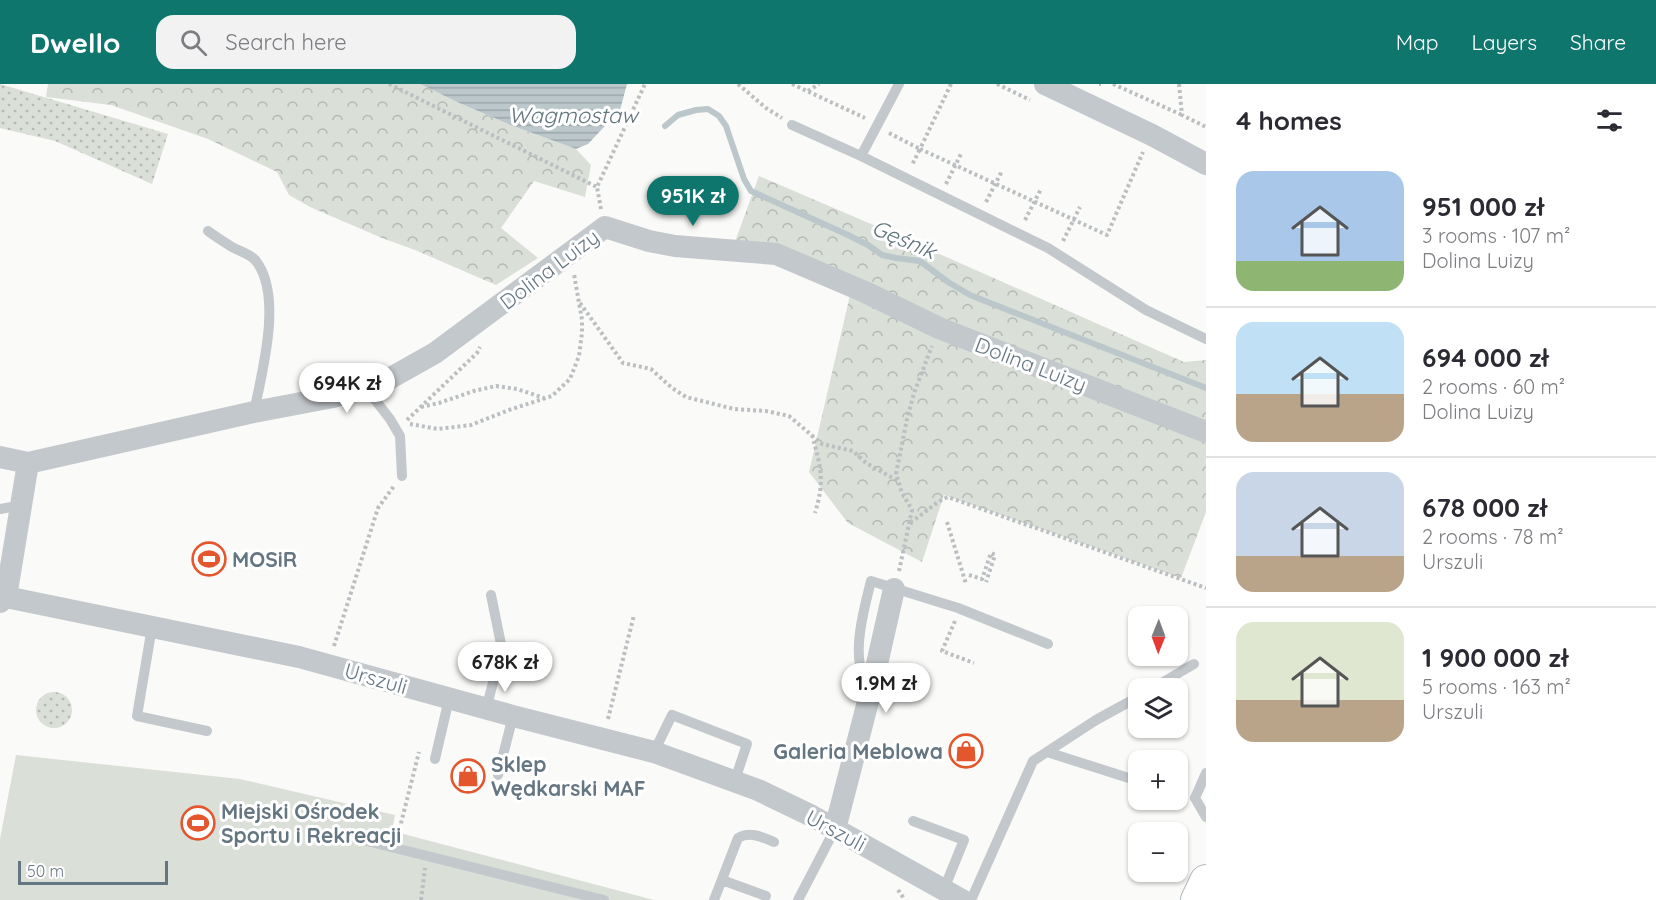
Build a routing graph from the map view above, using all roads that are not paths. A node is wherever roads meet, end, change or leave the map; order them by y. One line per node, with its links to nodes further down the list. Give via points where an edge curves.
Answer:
1 (899, 84): 4 (lane)
2 (1045, 84): 5 (street)
3 (792, 125): 4 (lane)
4 (861, 156): 7 (lane, via 1019,233 1146,310)
5 (1206, 164)
6 (208, 231): 9 (lane, via 255,259 265,276 269,338)
7 (1206, 339)
8 (365, 387): 9 (street, Dolina Luizy); 10 (street, Dolina Luizy, via 387,380 435,353 605,227 675,246 776,254 939,328); 13 (lane, via 400,436)
9 (254, 412): 12 (street, Dolina Luizy)
10 (1206, 432)
11 (0, 457): 12 (street)
12 (28, 463): 14 (street)
13 (402, 476)
14 (11, 507): 17 (street)
15 (894, 589): 19 (lane, via 959,609); 36 (street)
16 (491, 595): 24 (lane, via 502,649)
17 (3, 600): 18 (street, Urszuli)
18 (152, 627): 22 (street, Urszuli, via 299,657); 26 (lane, via 137,716)
19 (1048, 644)
20 (1194, 664): 21 (lane)
21 (1170, 678)
22 (449, 699): 24 (street, Urszuli); 29 (lane)
23 (1128, 702): 28 (lane)
24 (486, 709): 25 (street, Urszuli)
25 (513, 716): 27 (street, Urszuli); 31 (lane)
26 (207, 731)
27 (654, 752): 33 (street, Urszuli); 33 (lane, via 672,715 747,744)
28 (1047, 752): 32 (lane); 46 (lane, via 1033,761)
29 (435, 759)
30 (1206, 773): 34 (lane, via 1195,798)
31 (498, 775)
32 (1128, 778)
33 (735, 780): 36 (street, Urszuli)
34 (1206, 817)
35 (913, 821): 41 (lane, via 964,840)
36 (835, 829): 41 (street, Urszuli); 45 (lane)
37 (367, 841): 43 (lane)
38 (774, 842): 39 (lane, via 756,835 738,838)
39 (722, 880): 42 (lane); 44 (lane)
40 (1206, 880): 47 (street)
41 (953, 895)
42 (766, 896)
43 (604, 900)
44 (714, 900)
45 (798, 900)
46 (971, 900)
47 (1197, 900)

